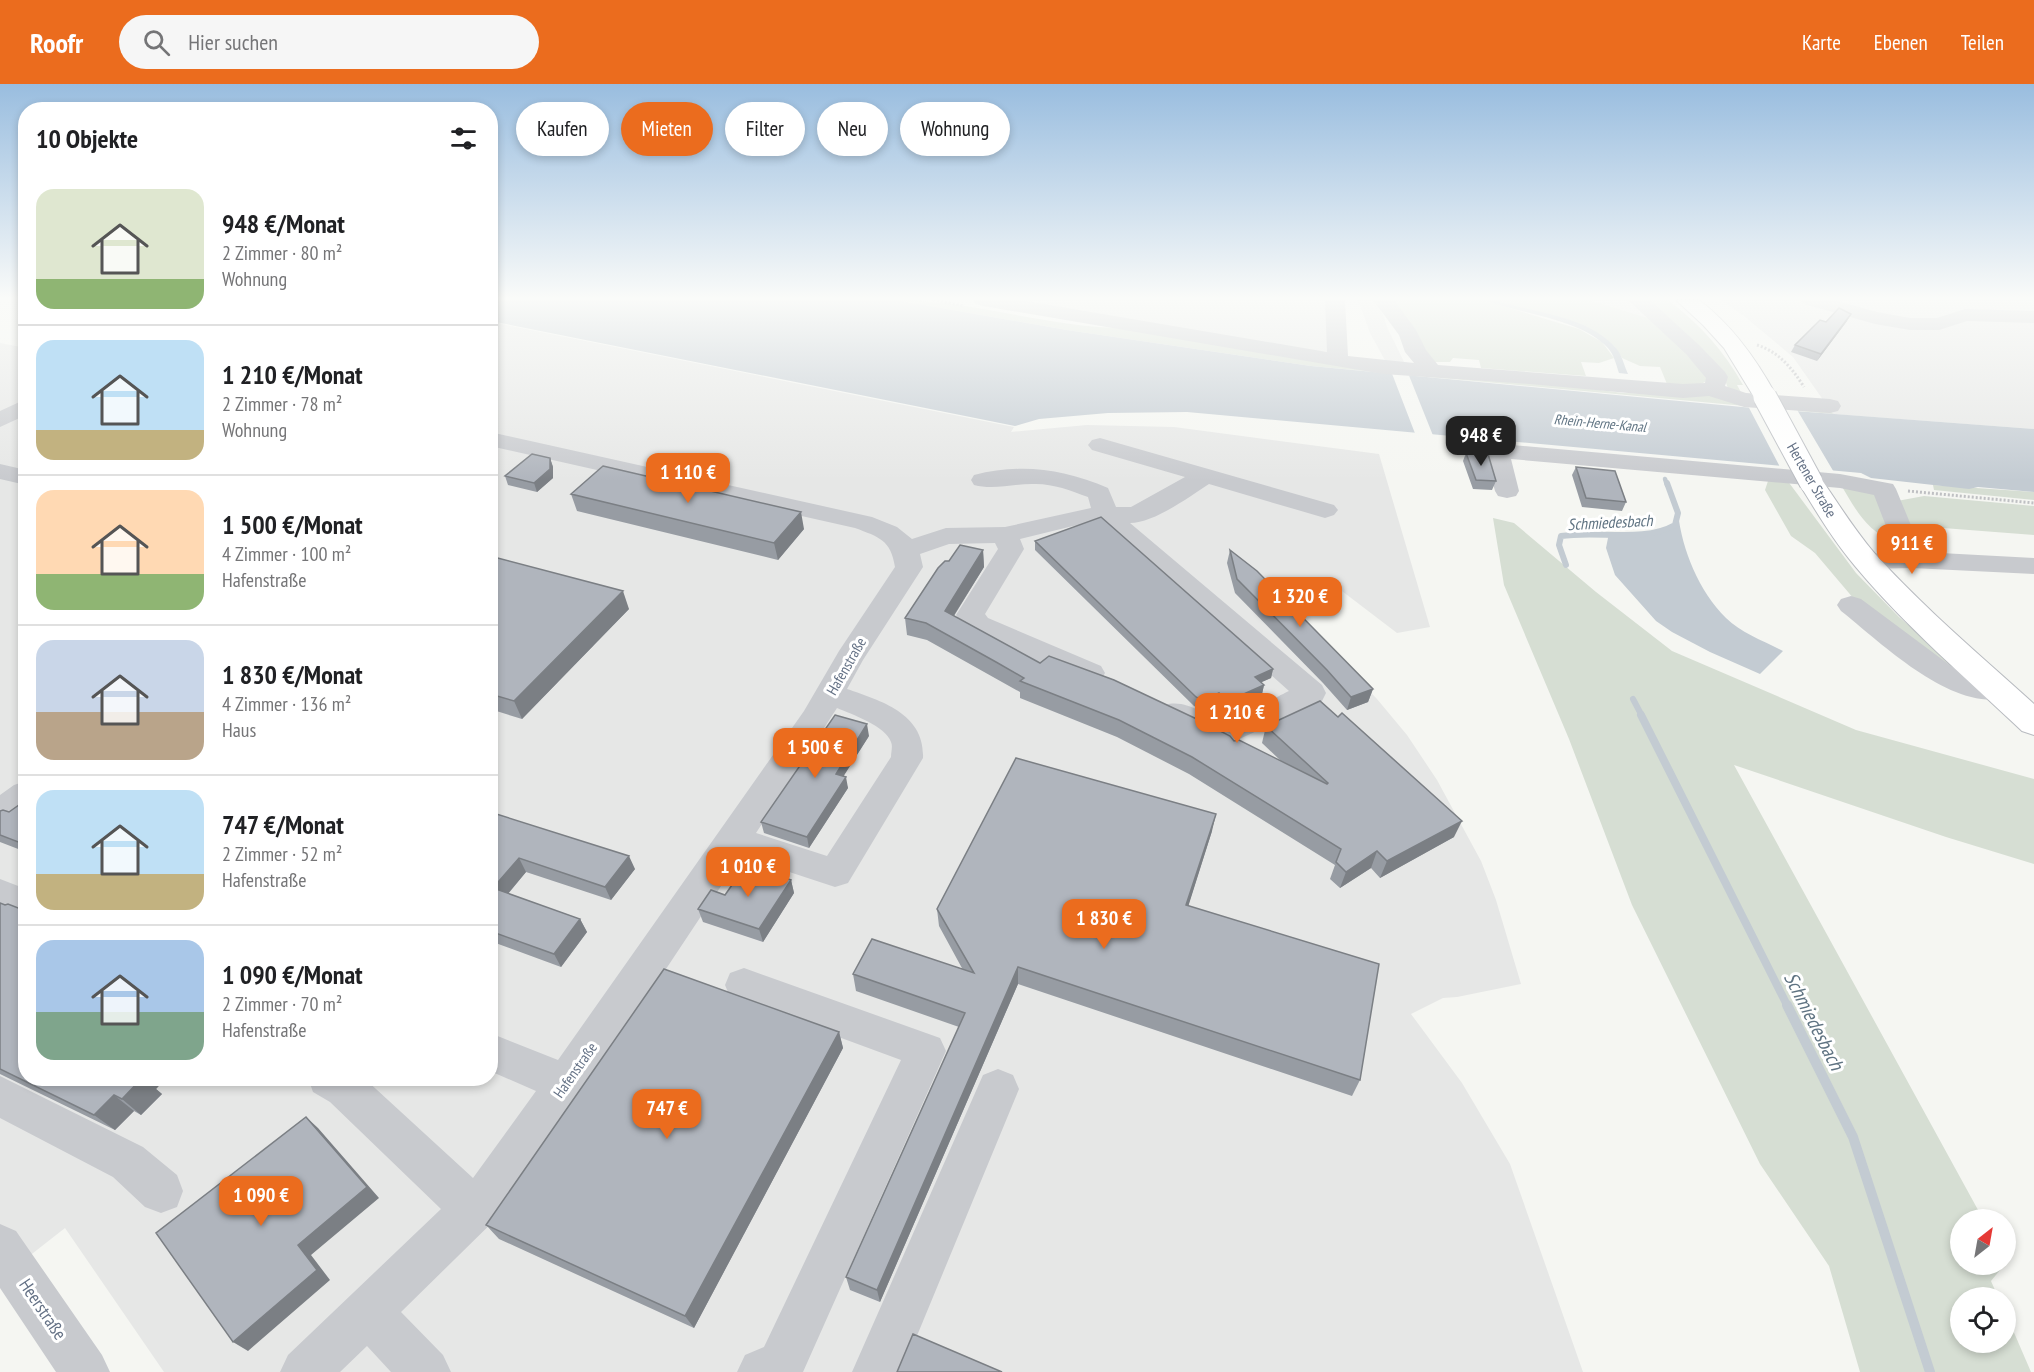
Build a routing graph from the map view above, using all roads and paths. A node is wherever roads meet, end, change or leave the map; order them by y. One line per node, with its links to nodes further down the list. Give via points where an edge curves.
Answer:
1 (1337, 360): 6 (street)
2 (1423, 360): 6 (street)
3 (1702, 360): 7 (street, via 1717,377)
4 (1746, 360): 25 (main road, Hertener Straße, bridge, via 1811,482)
5 (1782, 360): 8 (path)
6 (1432, 371): 7 (street, via 1683,391)
7 (1711, 389): 8 (street, via 1744,400)
8 (1823, 406)
9 (18, 410): 10 (street)
10 (0, 420)
11 (498, 441): 23 (street, via 863,522 897,537)
12 (1100, 445): 15 (street)
13 (0, 471): 14 (street)
14 (18, 476)
15 (1205, 476): 20 (street); 21 (street, via 1135,515)
16 (983, 480): 21 (street, via 1034,476 1068,480 1099,493)
17 (1884, 489): 18 (street, via 1829,480 1501,451 1497,453); 19 (path); 24 (street)
18 (1507, 491)
19 (2034, 503)
20 (1325, 510)
21 (1104, 514): 22 (street); 31 (street, via 1311,693 1235,730 1207,728)
22 (1005, 535): 23 (street, via 946,536); 28 (street, via 1011,549 970,615 978,625)
23 (907, 550): 30 (street, Hafenstraße, via 909,567)
24 (1912, 560): 25 (street); 26 (street)
25 (1866, 561): 29 (main road, Hertener Straße)
26 (2034, 566)
27 (1851, 605): 29 (street, via 1940,674 1965,685)
28 (1113, 683)
29 (1999, 690): 32 (main road, Hertener Straße)
30 (830, 694): 35 (street, Hafenstraße); 35 (street, via 881,716 908,741 907,758 835,873)
31 (1155, 703)
32 (2034, 723)
33 (18, 800): 34 (street)
34 (0, 813)
35 (734, 840): 40 (street, Hafenstraße)
36 (0, 894): 37 (street)
37 (18, 901)
38 (744, 985): 51 (street, via 926,1051 781,1364)
39 (498, 1054): 40 (street)
40 (566, 1084): 45 (street, Hafenstraße, via 492,1191)
41 (342, 1086): 45 (street)
42 (998, 1089): 52 (street)
43 (0, 1096): 44 (street, via 129,1162)
44 (161, 1191)
45 (474, 1209): 47 (street, Hafenstraße)
46 (0, 1246): 48 (street, Heerstraße)
47 (368, 1311): 49 (street, Hafenstraße); 50 (street)
48 (85, 1372)
49 (304, 1372)
50 (426, 1372)
51 (762, 1372)
52 (877, 1372)

